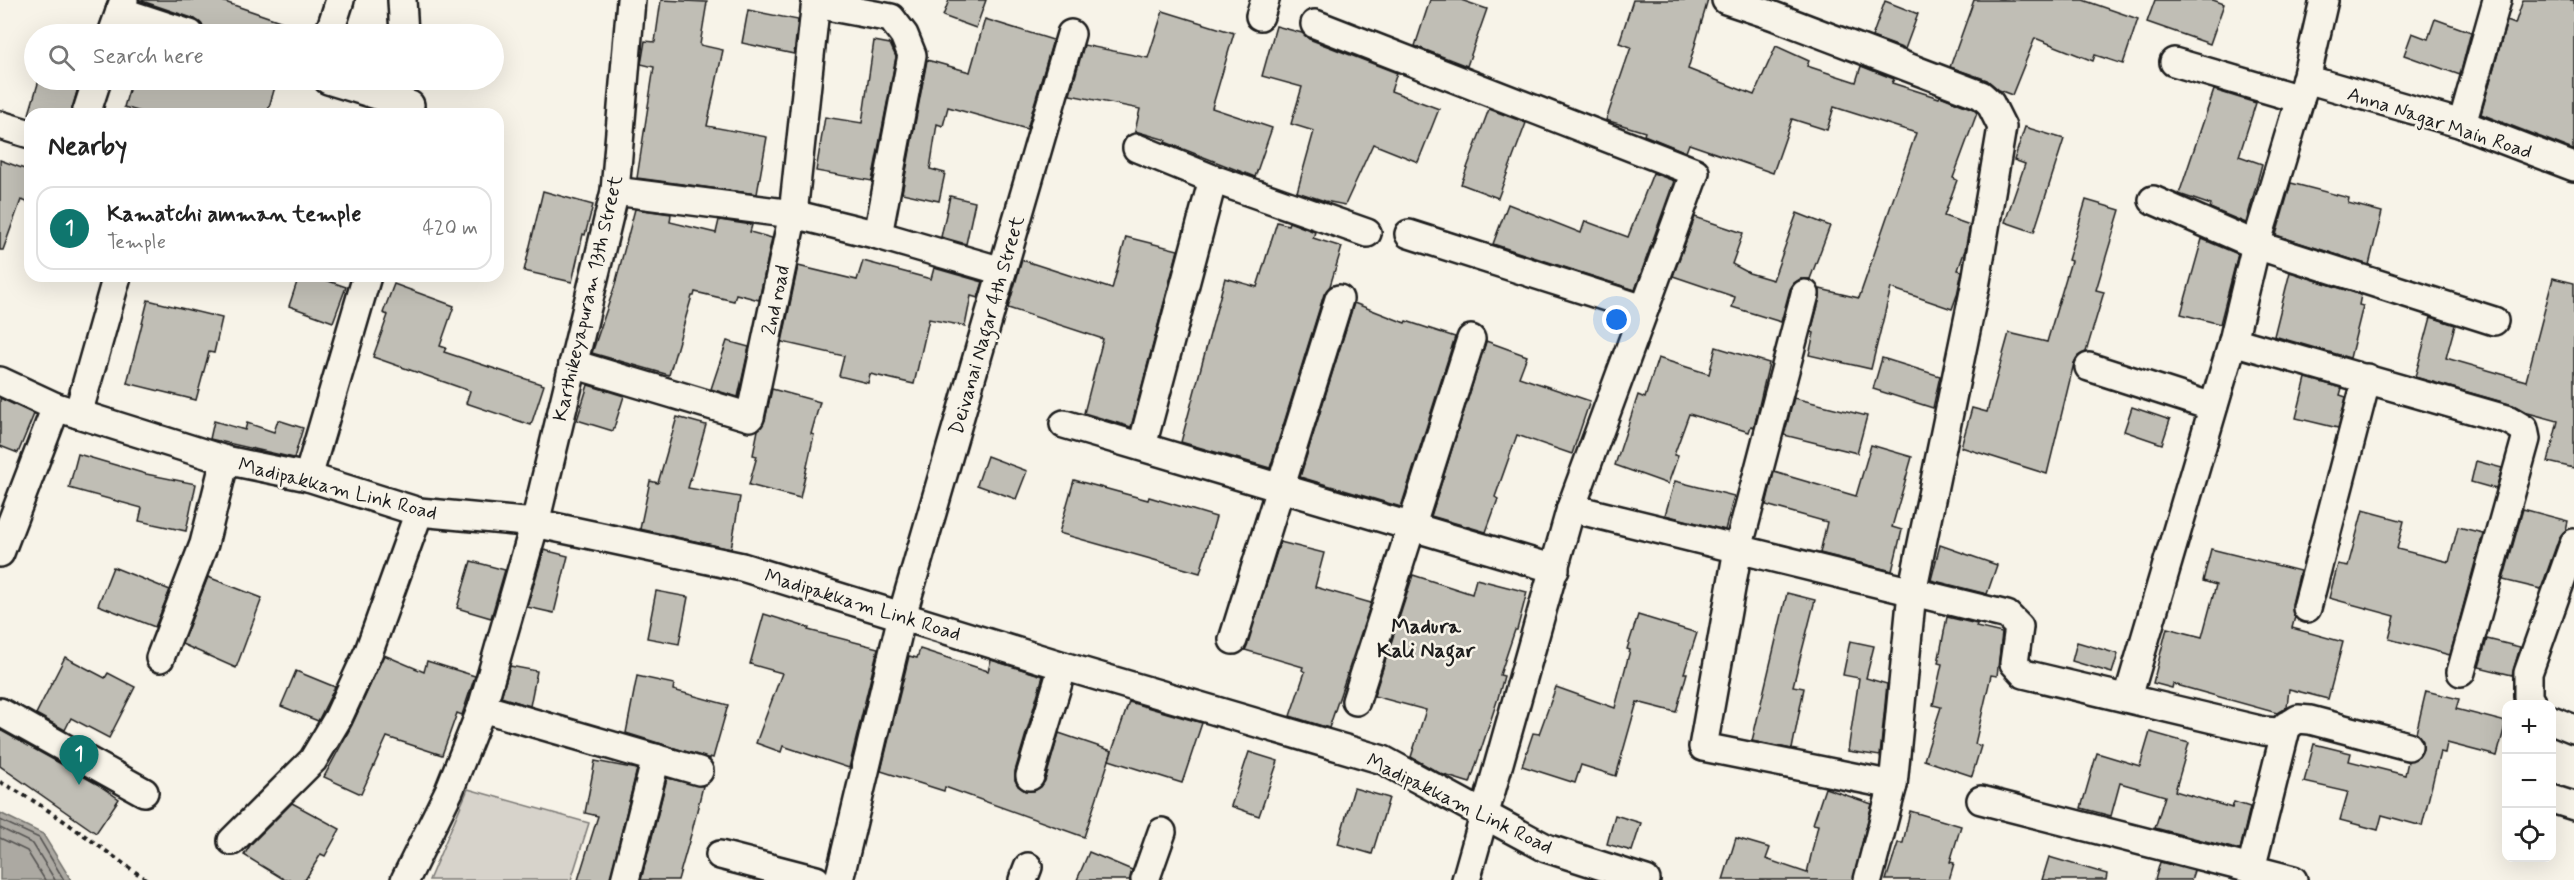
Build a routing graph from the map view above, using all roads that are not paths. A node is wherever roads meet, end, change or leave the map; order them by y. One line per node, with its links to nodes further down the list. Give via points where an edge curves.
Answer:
1 (340, 0): 10 (street)
2 (402, 0): 11 (street)
3 (631, 0): 26 (street, Karthikeyapuram 13th Street)
4 (1726, 0): 61 (street, via 1981,95 1990,103 2002,127 1975,287)
5 (2324, 0): 15 (street)
6 (2497, 0): 20 (street)
7 (816, 2): 28 (street, 2nd road); 31 (street, via 891,18 912,55)
8 (118, 15): 9 (street)
9 (152, 24)
10 (332, 24)
11 (403, 24)
12 (1315, 24): 38 (street, via 1695,172)
13 (1071, 34): 33 (street, Deivanai Nagar 4th Street)
14 (2174, 62): 15 (street, Anna Nagar Main Road)
15 (2303, 89): 20 (street, Anna Nagar Main Road); 32 (street)
16 (94, 90): 19 (street)
17 (368, 90): 18 (street)
18 (409, 100)
19 (88, 108)
20 (2462, 124): 24 (street, Anna Nagar Main Road)
21 (0, 125): 22 (street)
22 (24, 132)
23 (1137, 148): 25 (street)
24 (2574, 167)
25 (1213, 179): 29 (street); 49 (street)
26 (615, 191): 28 (street); 42 (street, Karthikeyapuram 13th Street)
27 (2153, 200): 32 (street)
28 (793, 214): 31 (street); 42 (street, 2nd road, via 750,417)
29 (1367, 233)
30 (1409, 234): 38 (street)
31 (878, 236): 33 (street)
32 (2256, 245): 39 (street); 41 (street)
33 (1002, 271): 63 (street, Deivanai Nagar 4th Street)
34 (115, 282): 47 (street)
35 (365, 282): 51 (street)
36 (1805, 294): 57 (street)
37 (1339, 299): 52 (street)
38 (1644, 309): 53 (street)
39 (2494, 321)
40 (1471, 339): 56 (street)
41 (2233, 341): 44 (street); 46 (street)
42 (573, 364): 55 (street, Karthikeyapuram 13th Street)
43 (2089, 367): 46 (street)
44 (2367, 378): 62 (street); 67 (street, via 2509,420 2524,429 2526,439)
45 (0, 381): 47 (street)
46 (2213, 407): 68 (street)
47 (67, 410): 50 (street, Madipakkam Link Road); 58 (street)
48 (1064, 424): 49 (street)
49 (1142, 446): 52 (street)
50 (225, 460): 51 (street, Madipakkam Link Road); 65 (street, via 204,544)
51 (308, 477): 54 (street, Madipakkam Link Road)
52 (1281, 487): 56 (street); 64 (street)
53 (1571, 508): 57 (street); 60 (street)
54 (419, 512): 55 (street, Madipakkam Link Road); 87 (street, via 369,651 338,718 313,759)
55 (535, 523): 63 (street, Madipakkam Link Road, via 741,567); 71 (street, Karthikeyapuram 13th Street)
56 (1412, 526): 60 (street); 70 (street)
57 (1738, 549): 61 (street); 80 (street, via 1703,747)
58 (0, 552)
59 (2573, 552): 69 (street, via 2528,673)
60 (1555, 569): 85 (street)
61 (1912, 592): 68 (street, via 2007,615 2019,627 2014,663 2024,674); 80 (street)
62 (2307, 608)
63 (902, 616): 66 (street, Madipakkam Link Road); 93 (street, Deivanai Nagar 4th Street)
64 (1233, 640)
65 (160, 658)
66 (1063, 666): 79 (street); 85 (street, Madipakkam Link Road, via 1383,760)
67 (2461, 672)
68 (2128, 697): 74 (street, via 2264,731 2278,732)
69 (2530, 700)
70 (1356, 701)
71 (482, 708): 77 (street); 90 (street, Karthikeyapuram 13th Street, via 449,790)
72 (0, 712): 81 (street)
73 (2556, 722): 75 (street)
74 (2287, 725): 76 (street, via 2298,719 2310,720); 89 (street)
75 (2574, 729)
76 (2408, 746)
77 (656, 758): 78 (street); 91 (street)
78 (699, 771)
79 (1030, 776)
80 (1893, 785): 97 (street)
81 (144, 792)
82 (1981, 800): 89 (street)
83 (2556, 800): 84 (street)
84 (2574, 806)
85 (1484, 814): 95 (street); 96 (street, Madipakkam Link Road, via 1545,848)
86 (1162, 832): 94 (street)
87 (232, 841)
88 (720, 855): 92 (street)
89 (2252, 869): 98 (street)
90 (405, 880)
91 (625, 880)
92 (816, 880)
93 (839, 880)
94 (1145, 880)
95 (1466, 880)
96 (1646, 880)
97 (1868, 880)
98 (2294, 880)

